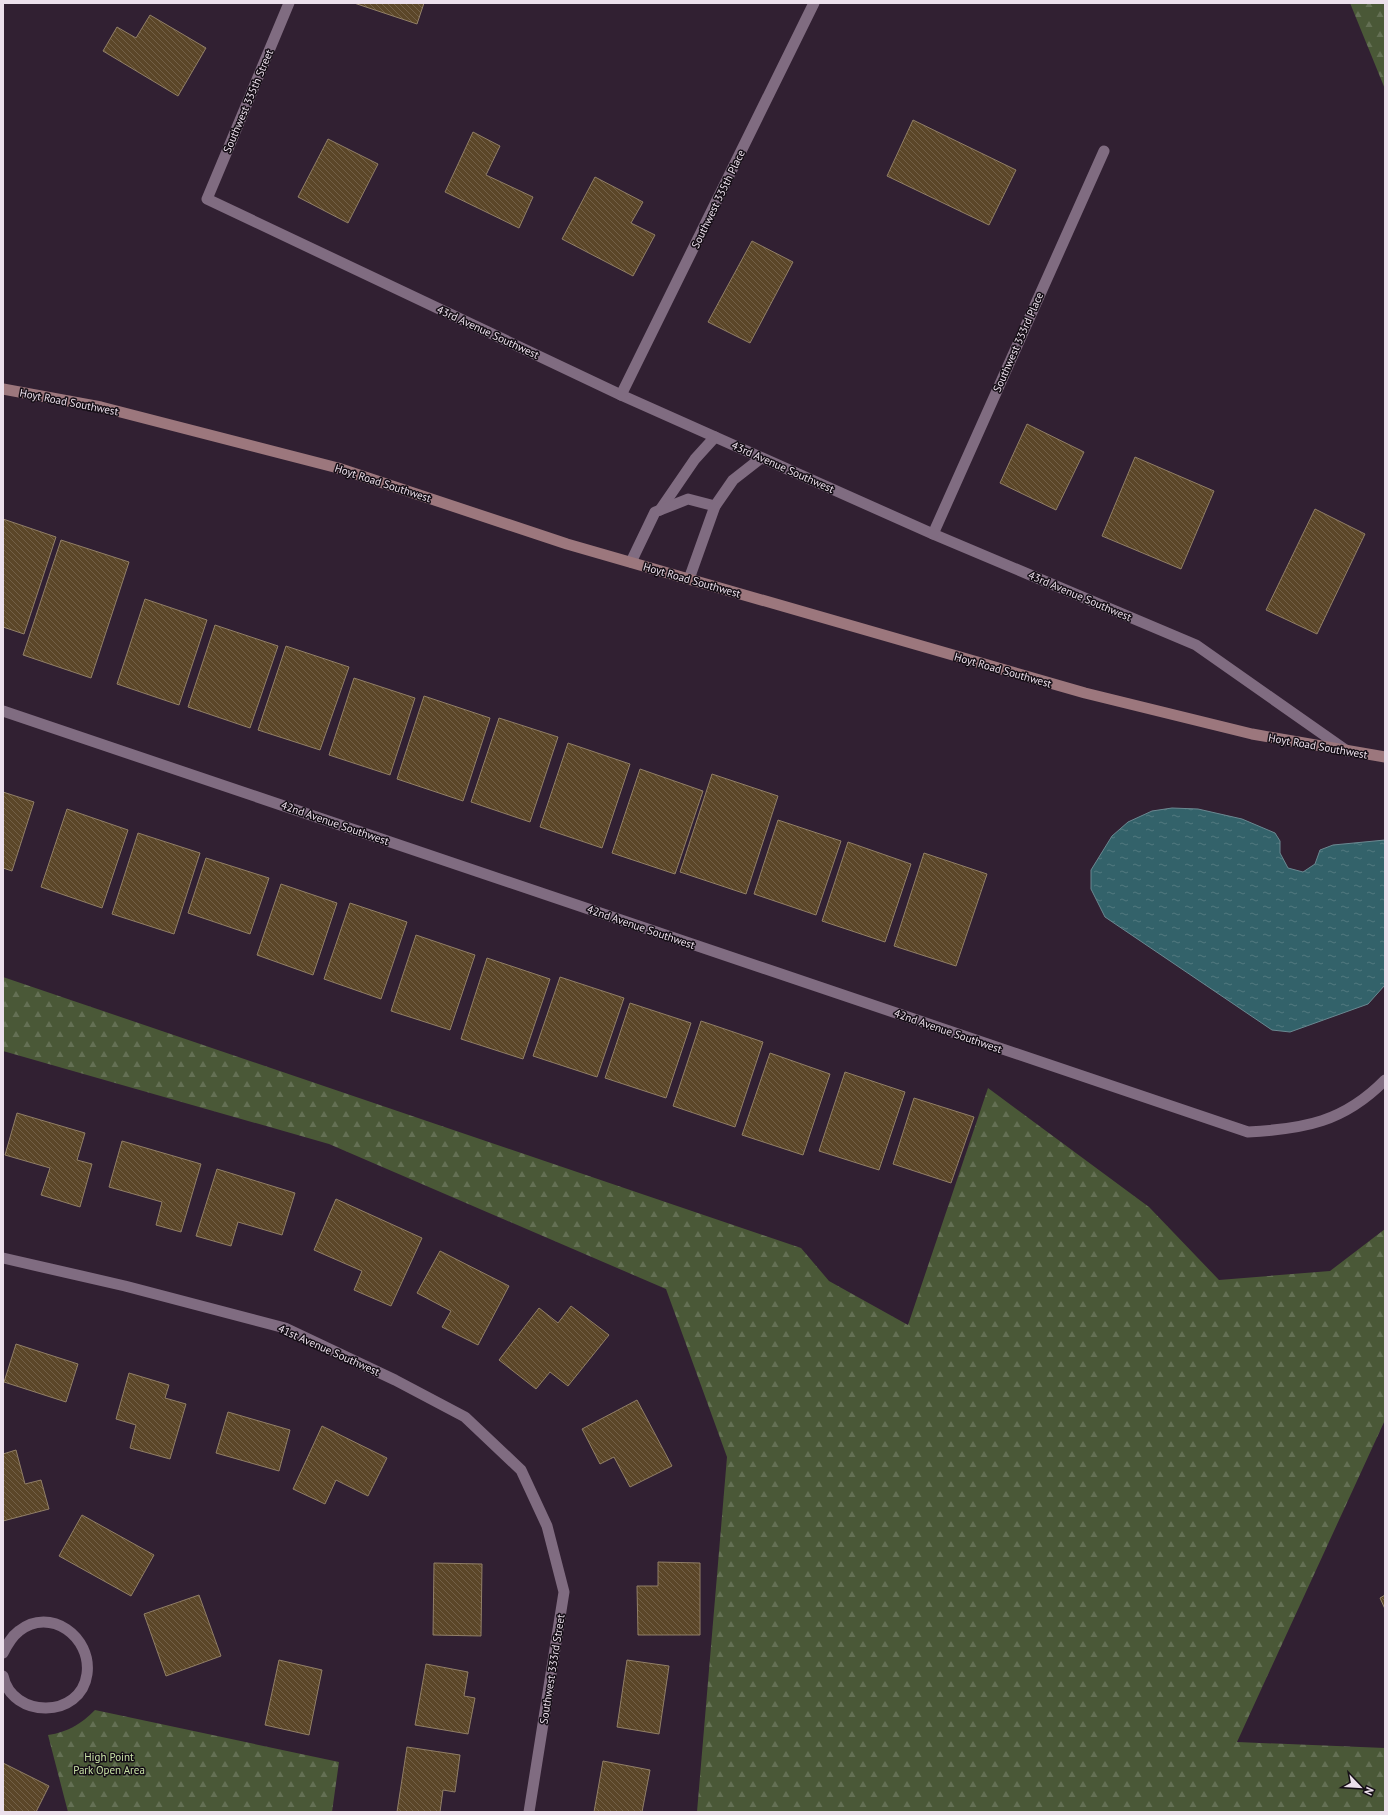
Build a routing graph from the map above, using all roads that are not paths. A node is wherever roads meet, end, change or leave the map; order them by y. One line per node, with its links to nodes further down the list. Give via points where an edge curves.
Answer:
1 (289, 3): 4 (street, Southwest 335th Street)
2 (814, 3): 6 (street, Southwest 335th Place)
3 (1104, 151): 11 (street, Southwest 333rd Place)
4 (207, 199): 6 (street, 43rd Avenue Southwest)
5 (3, 389): 12 (main road, Hoyt Road Southwest, via 101,408 338,468 567,544)
6 (621, 395): 7 (street, 43rd Avenue Southwest)
7 (715, 437): 8 (street, 43rd Avenue Southwest); 10 (street, via 695,459)
8 (761, 458): 9 (street, via 733,480); 11 (street, 43rd Avenue Southwest)
9 (716, 506): 10 (street, via 688,499); 13 (street)
10 (660, 510): 12 (street, via 655,512)
11 (933, 534): 15 (street, 43rd Avenue Southwest, via 1196,645)
12 (631, 562): 13 (main road, Hoyt Road Southwest)
13 (689, 579): 15 (main road, Hoyt Road Southwest, via 1085,693 1252,734)
14 (3, 711): 17 (street, 42nd Avenue Southwest, via 1248,1132 1282,1130 1317,1123 1348,1111)
15 (1348, 752): 16 (main road, Hoyt Road Southwest)
16 (1385, 757)
17 (1385, 1080)
18 (3, 1258): 19 (street, 41st Avenue Southwest, via 125,1286 285,1328 395,1380 465,1416 521,1470)
19 (547, 1526): 23 (street, Southwest 333rd Street, via 564,1592)
20 (6, 1640): 21 (street); 22 (street, via 32,1624 47,1622 62,1626 74,1634 83,1646 87,1660 87,1676 81,1689 72,1699 60,1706 47,1709 21,1702 11,1692)
21 (3, 1653)
22 (3, 1676)
23 (529, 1812)

